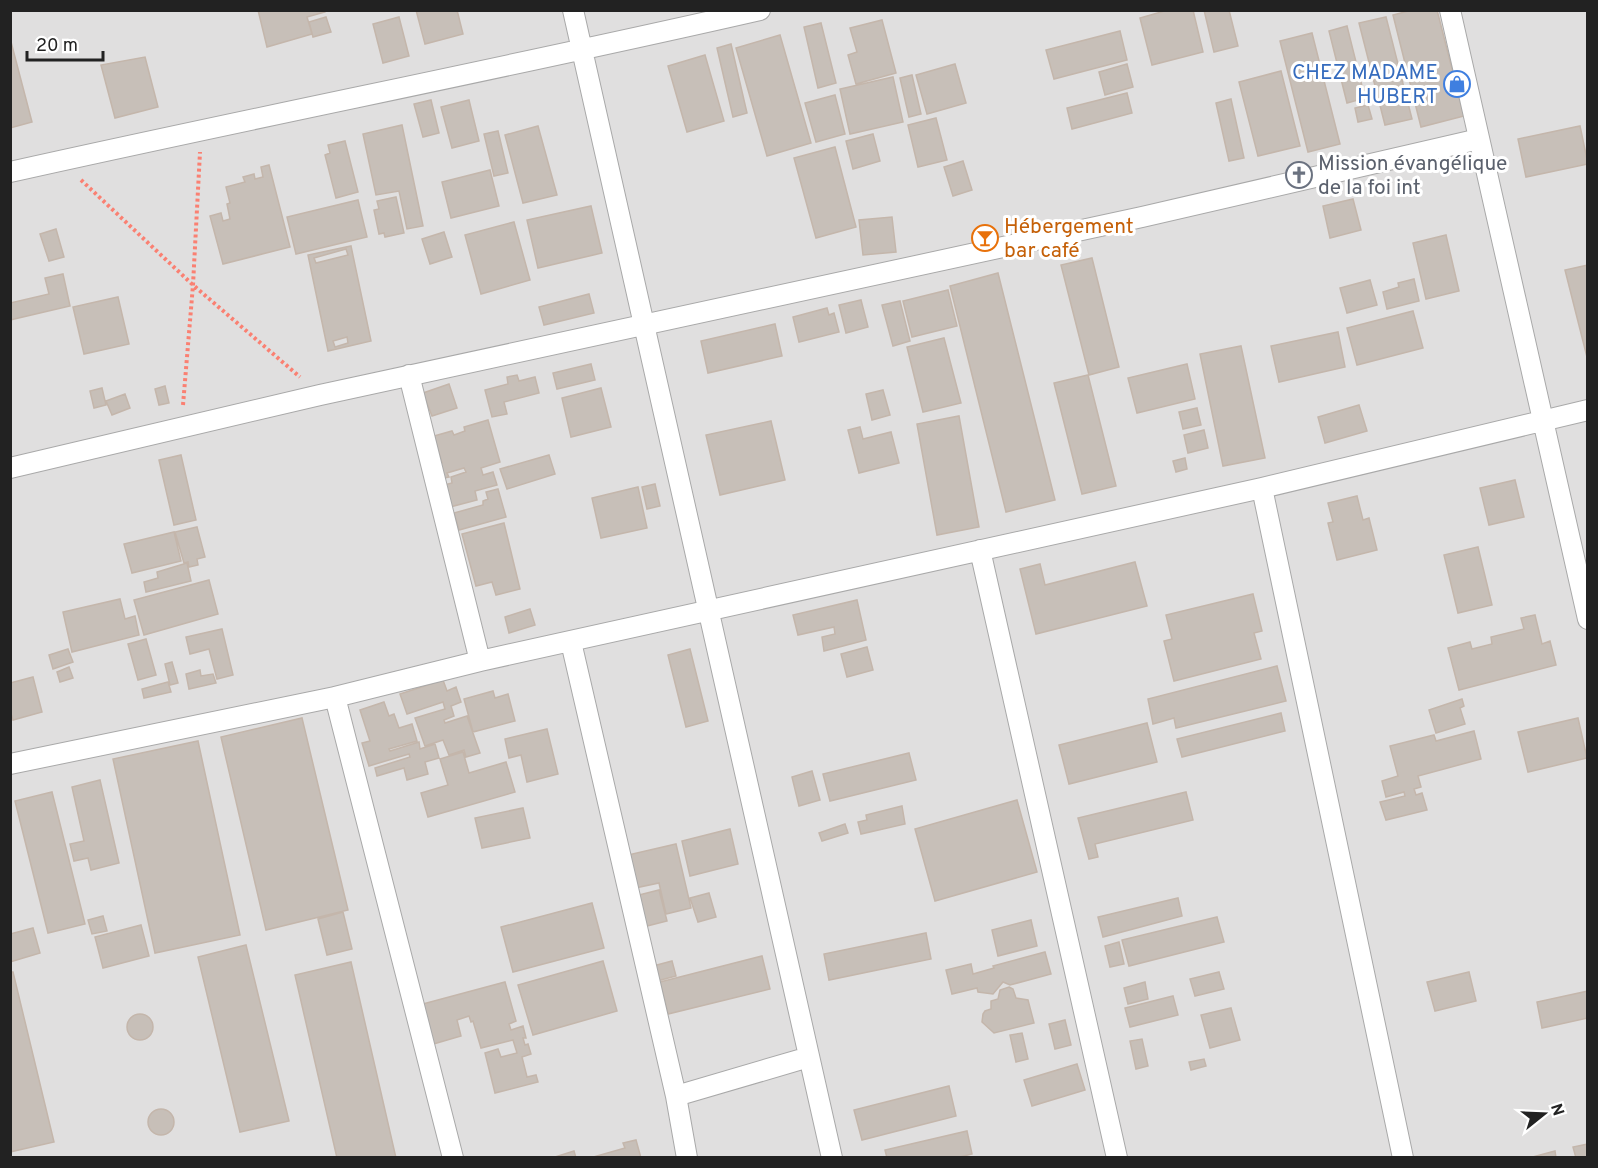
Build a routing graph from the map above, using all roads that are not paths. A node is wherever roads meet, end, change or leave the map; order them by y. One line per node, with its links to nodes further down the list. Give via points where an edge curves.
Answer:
1 (573, 10): 4 (street)
2 (760, 10): 4 (street)
3 (1450, 10): 5 (street)
4 (582, 51): 6 (street); 7 (street)
5 (1479, 139): 7 (street); 10 (street)
6 (10, 172)
7 (644, 325): 8 (street); 14 (street)
8 (409, 375): 11 (street); 17 (street)
9 (1587, 410): 10 (street)
10 (1543, 422): 12 (street); 15 (street)
11 (10, 468)
12 (1262, 488): 13 (street); 26 (street)
13 (980, 550): 14 (street); 25 (street)
14 (708, 611): 16 (street); 20 (street)
15 (1587, 619)
16 (571, 642): 17 (street); 21 (street)
17 (480, 661): 18 (street)
18 (335, 697): 19 (street); 22 (street)
19 (10, 764)
20 (809, 1058): 21 (street); 24 (street)
21 (676, 1096): 23 (street)
22 (453, 1158)
23 (687, 1158)
24 (831, 1158)
25 (1117, 1158)
26 (1403, 1158)

